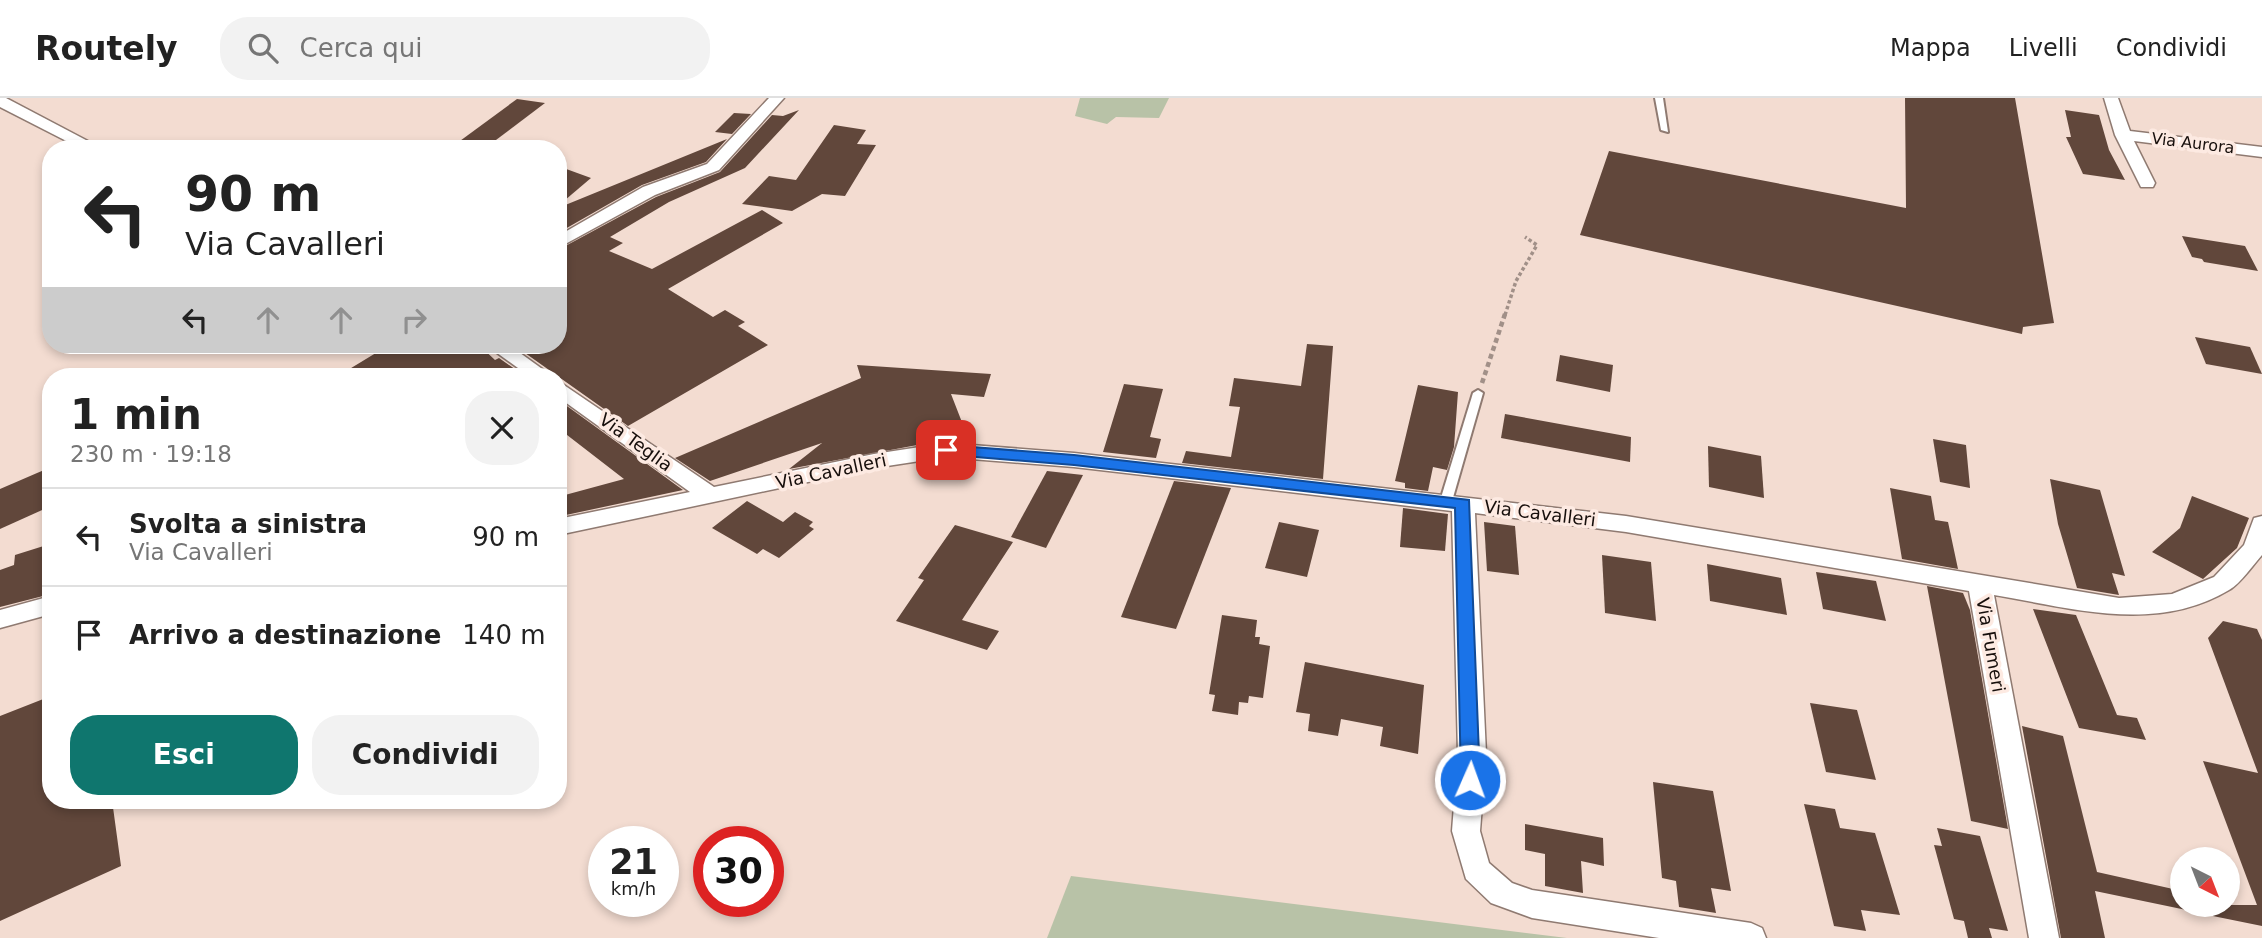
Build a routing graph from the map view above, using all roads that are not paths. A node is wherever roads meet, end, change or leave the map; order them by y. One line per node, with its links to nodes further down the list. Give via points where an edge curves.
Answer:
1 (777, 98): 10 (street, via 713,167 649,191)
2 (1659, 98): 5 (lane)
3 (2110, 98): 6 (street)
4 (0, 101): 7 (street)
5 (1665, 131)
6 (2123, 135): 8 (street, Via Aurora); 9 (street)
7 (77, 140)
8 (2262, 152)
9 (2147, 183)
10 (567, 238)
11 (509, 354): 12 (street)
12 (530, 368)
13 (567, 393): 15 (street, Via Teglia)
14 (1478, 393): 16 (lane)
15 (713, 496): 16 (street, Via Cavalleri, via 946,450); 18 (street, Via Cavalleri)
16 (1455, 503): 19 (street, Via Cavalleri, via 1626,524); 22 (street, via 1472,754 1466,831 1476,870 1503,893 1532,904)
17 (2262, 524): 19 (street, Via Fumeri, via 2254,549 2222,583 2175,603 2119,607)
18 (567, 525)
19 (1980, 584): 23 (street, Via Fumeri)
20 (42, 608): 21 (street)
21 (0, 620)
22 (1751, 938)
23 (2044, 938)

